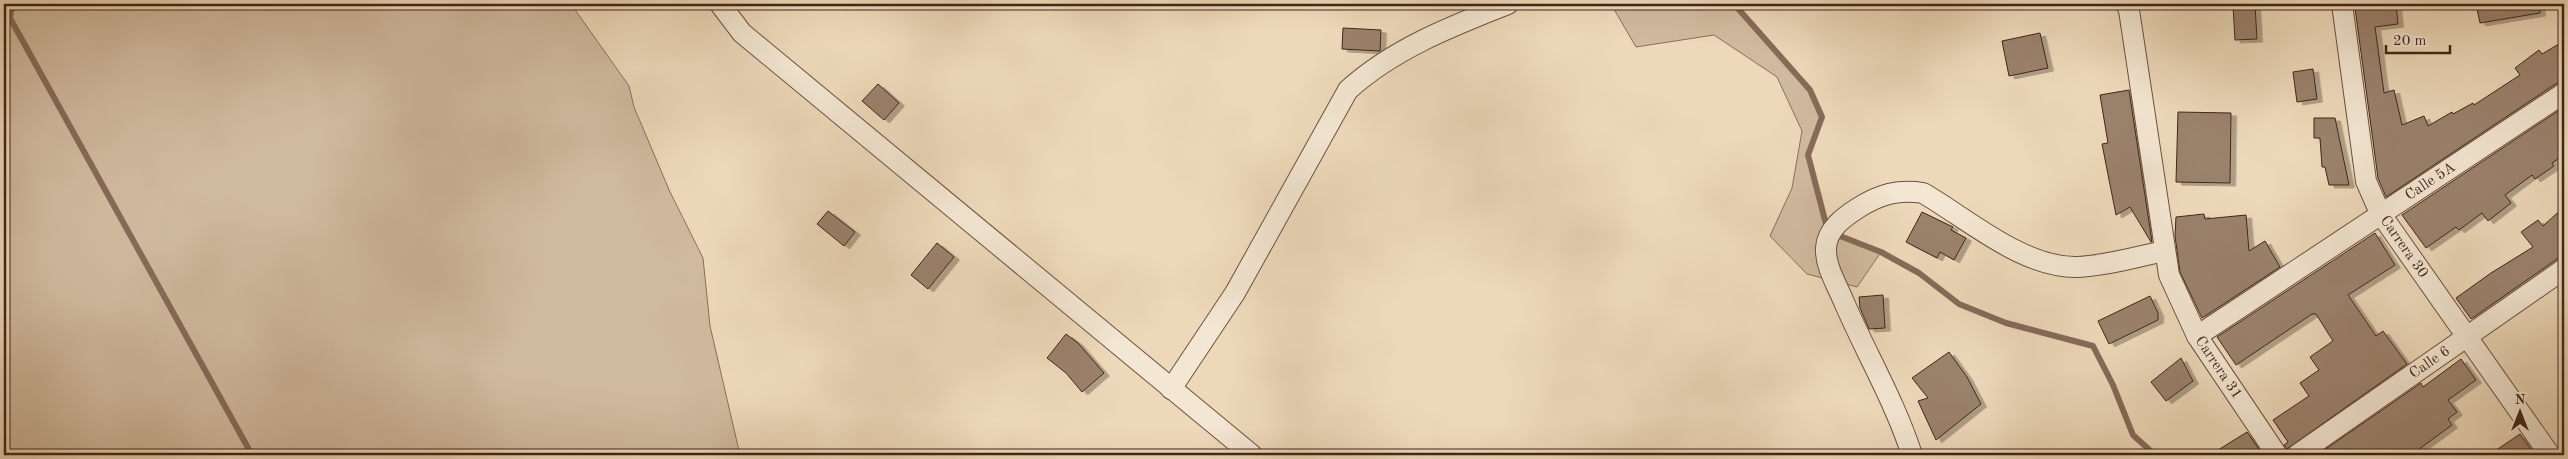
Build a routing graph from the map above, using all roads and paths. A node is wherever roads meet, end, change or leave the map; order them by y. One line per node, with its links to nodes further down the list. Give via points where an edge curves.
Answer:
1 (720, 4): 11 (street, via 742,33)
2 (1508, 4): 11 (street, via 1442,30 1365,75 1348,90 1235,293)
3 (2126, 4): 7 (street, Carrera 31, via 2157,184)
4 (2342, 4): 6 (street, Carrera 30, via 2366,181)
5 (2564, 93): 6 (street, Calle 5A)
6 (2380, 214): 9 (street, Calle 5A); 10 (street, Carrera 30)
7 (2164, 251): 9 (street, Carrera 31, via 2169,275); 13 (street, via 2077,267 2058,265 2033,259 1923,193 1908,191 1877,197 1852,212 1835,226 1828,239 1827,261)
8 (2564, 268): 10 (street, Calle 6)
9 (2197, 336): 14 (street, Carrera 31)
10 (2466, 336): 15 (street, Calle 6); 16 (street, Carrera 30)
11 (1171, 389): 12 (street)
12 (1252, 455)
13 (1912, 455)
14 (2277, 455)
15 (2297, 455)
16 (2550, 455)

